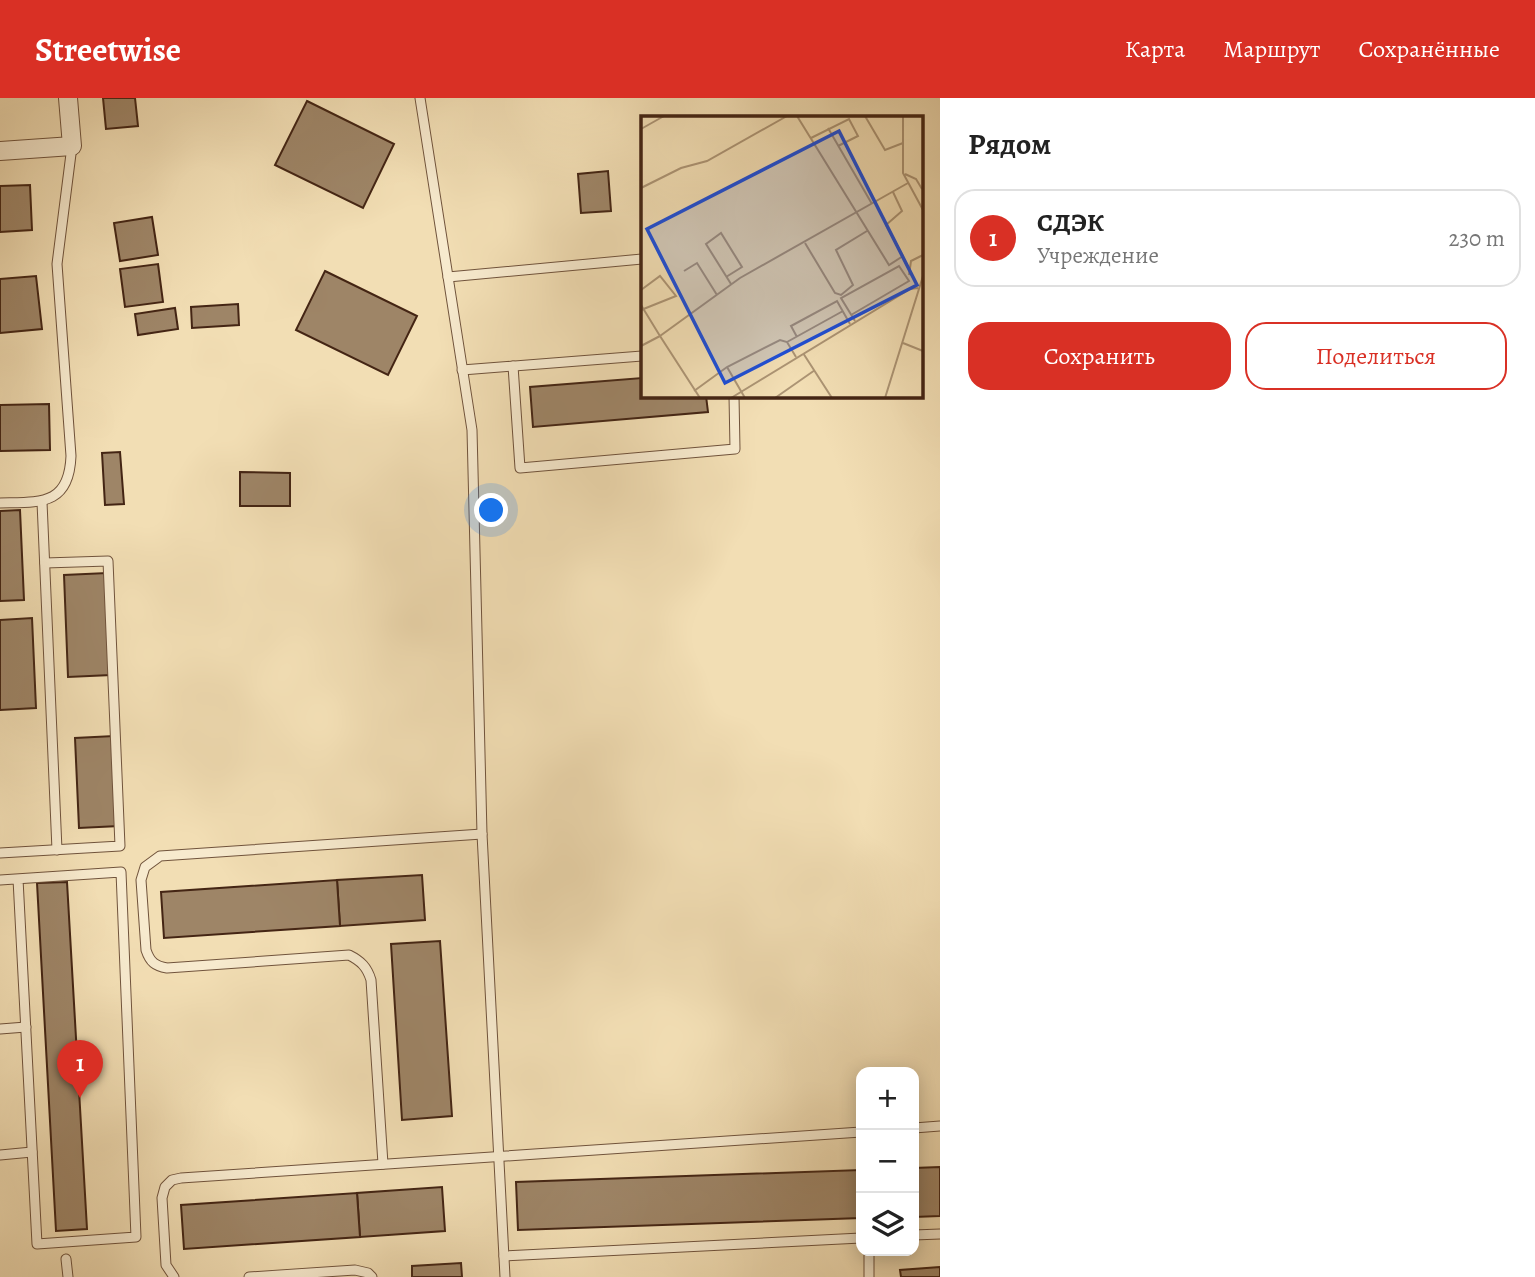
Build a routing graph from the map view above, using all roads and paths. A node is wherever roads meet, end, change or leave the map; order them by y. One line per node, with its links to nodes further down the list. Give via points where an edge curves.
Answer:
1 (68, 98): 3 (street)
2 (420, 98): 6 (lane)
3 (72, 146): 4 (street); 11 (lane, via 57,264 70,474 56,496)
4 (0, 151)
5 (641, 259): 6 (lane)
6 (448, 277): 9 (lane)
7 (641, 356): 8 (lane)
8 (513, 366): 9 (lane); 10 (lane, via 520,468 735,449)
9 (462, 370): 14 (lane, via 472,430)
10 (734, 397)
11 (42, 502): 12 (lane); 13 (lane)
12 (0, 503)
13 (45, 563): 15 (lane); 15 (lane, via 108,561 120,846)
14 (482, 834): 26 (lane); 27 (lane, via 160,856 145,867 141,880 146,950 157,966 349,956 368,970)
15 (57, 850): 16 (lane)
16 (0, 853)
17 (18, 879): 18 (lane); 19 (lane); 24 (lane, via 121,872 136,1237 37,1244)
18 (0, 880)
19 (26, 1027): 20 (lane); 24 (lane)
20 (0, 1030)
21 (940, 1126): 22 (lane)
22 (919, 1128)
23 (856, 1132): 26 (lane)
24 (33, 1152): 25 (lane)
25 (0, 1155)
26 (498, 1156): 27 (lane); 31 (lane)
27 (383, 1164): 35 (lane, via 172,1180 162,1198 166,1265)
28 (940, 1234): 29 (lane)
29 (919, 1235)
30 (856, 1238): 31 (lane)
31 (505, 1256): 38 (lane)
32 (869, 1256): 39 (lane)
33 (66, 1258): 34 (lane)
34 (68, 1277)
35 (174, 1277)
36 (249, 1277): 37 (lane, via 355,1270)
37 (372, 1277)
38 (505, 1277)
39 (869, 1277)

